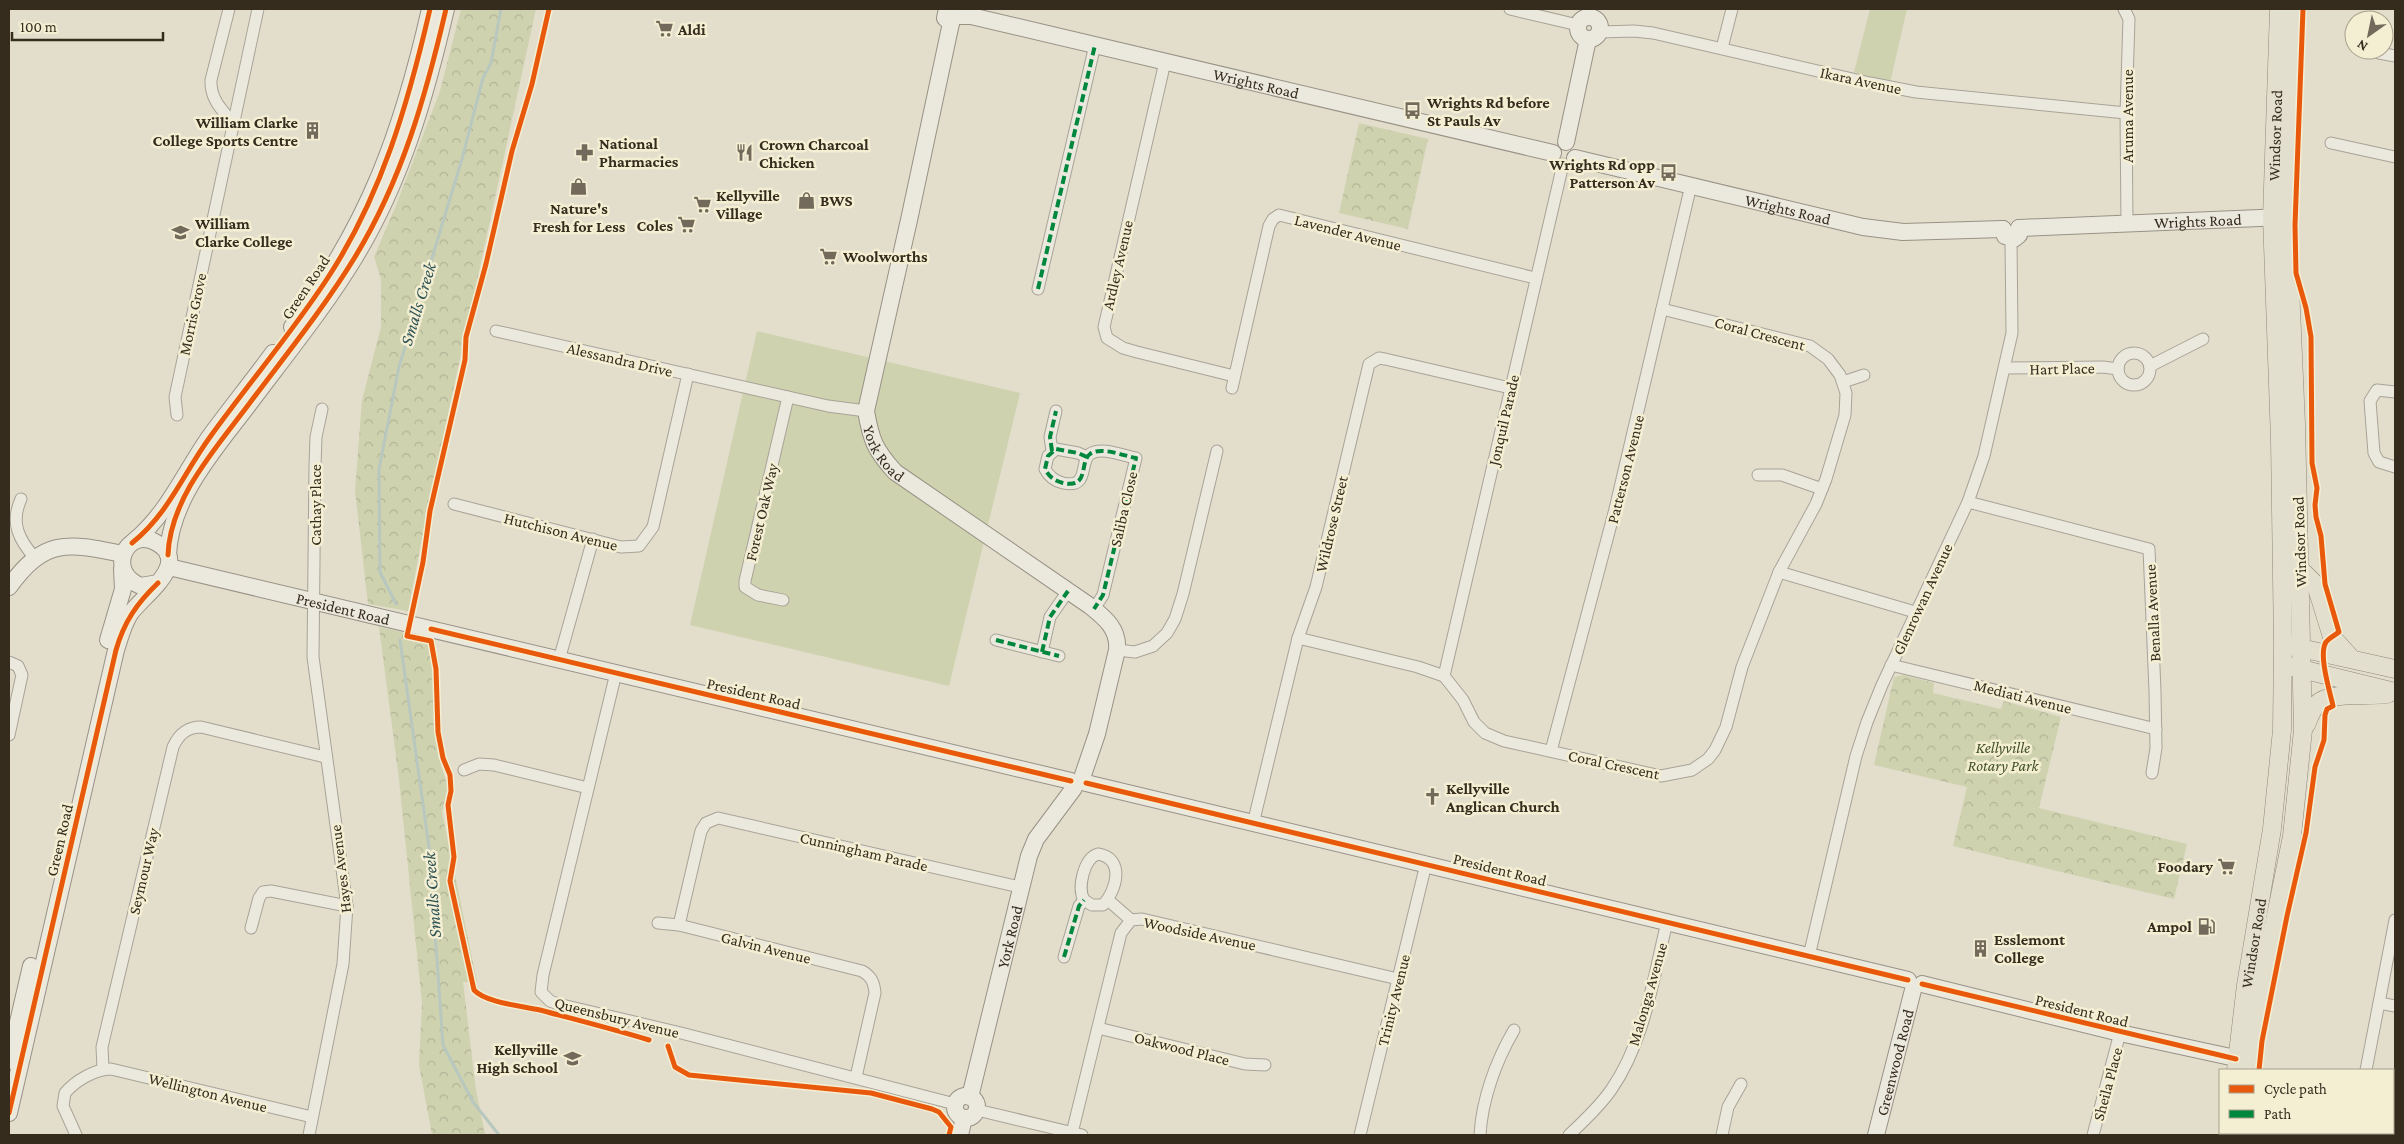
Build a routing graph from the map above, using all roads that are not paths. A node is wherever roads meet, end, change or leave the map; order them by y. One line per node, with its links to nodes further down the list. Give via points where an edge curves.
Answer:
1 (229, 9): 17 (street, via 211,91 215,102)
2 (258, 9): 17 (street, Morris Grove)
3 (430, 9): 55 (street, Green Road, via 402,118 377,186 346,247 305,311 209,438 161,515)
4 (446, 9): 57 (street, Green Road, via 416,123 374,223 337,286 198,475 179,506)
5 (1510, 9): 11 (street)
6 (1732, 9): 14 (street)
7 (2124, 9): 16 (street, Aruma Avenue, via 2129,19)
8 (2279, 9): 22 (main road, Windsor Road)
9 (2292, 9): 22 (main road, Windsor Road)
10 (949, 13): 13 (street, Wrights Road); 42 (street, York Road, via 909,220)
11 (1587, 17): 12 (street, via 1580,34)
12 (1594, 36): 14 (street, Ikara Avenue, via 1644,32); 20 (street, via 1566,142 1574,148)
13 (1095, 45): 15 (street, Wrights Road); 26 (street)
14 (1722, 48): 16 (street, Ikara Avenue, via 1916,92)
15 (1165, 62): 20 (street, Wrights Road); 35 (street, Ardley Avenue, via 1104,327 1107,338 1123,348)
16 (2126, 113): 23 (street, Aruma Avenue)
17 (233, 124): 44 (street, Morris Grove, via 175,398)
18 (2331, 143): 19 (street)
19 (2395, 157)
20 (1564, 159): 21 (street, Wrights Road); 25 (street, Jonquil Parade)
21 (1691, 185): 24 (street, Wrights Road, via 1890,232); 27 (street, Patterson Avenue)
22 (2279, 217): 23 (street, Wrights Road); 58 (main road, Windsor Road, via 2296,424); 69 (main road, Windsor Road)
23 (2127, 224): 24 (street, Wrights Road)
24 (2011, 232): 31 (street, Glenrowan Avenue, via 2013,326)
25 (1535, 278): 35 (street, Lavender Avenue, via 1279,215 1269,226); 38 (street, Jonquil Parade)
26 (1038, 289)
27 (1662, 309): 36 (street, Coral Crescent, via 1810,346 1828,359); 87 (street, Patterson Avenue, via 1615,509)
28 (496, 331): 33 (street, Alessandra Drive)
29 (2203, 339): 30 (street)
30 (2150, 366): 32 (street, Hart Place, via 2145,357 2130,354 2121,359); 32 (street, Hart Place, via 2146,380 2133,386 2120,378)
31 (2005, 368): 32 (street, Hart Place); 52 (street, Glenrowan Avenue, via 1984,456)
32 (2118, 369)
33 (688, 374): 40 (street, Alessandra Drive); 54 (street, Hutchison Avenue, via 652,526 639,546 621,547)
34 (1864, 375): 36 (street)
35 (1234, 376): 37 (street, Lavender Avenue)
36 (1843, 382): 50 (street, Coral Crescent, via 1845,415)
37 (1232, 388)
38 (1510, 388): 67 (street, Wildrose Street, via 1385,359 1379,358 1369,364 1316,587); 82 (street, Jonquil Parade)
39 (2395, 392): 48 (street, via 2377,390 2370,401 2375,457 2382,463)
40 (788, 397): 42 (street, Alessandra Drive); 63 (street, Forest Oak Way, via 745,581 745,586 753,593)
41 (322, 409): 64 (street, Cathay Place, via 316,437)
42 (866, 411): 62 (street, York Road, via 878,453 895,472)
43 (1056, 411): 45 (street, via 1050,437)
44 (177, 415)
45 (1052, 451): 47 (street, Saliba Close, via 1059,448); 47 (street, via 1045,469 1057,481 1068,484 1080,479)
46 (1217, 451): 71 (street, via 1184,594 1175,618 1167,633 1153,646 1135,652)
47 (1087, 457): 65 (street, Saliba Close, via 1099,451 1136,458 1103,595)
48 (2395, 466)
49 (1758, 475): 50 (street, via 1782,476)
50 (1822, 489): 59 (street, Coral Crescent)
51 (21, 500): 56 (street, via 15,515 18,534)
52 (1968, 502): 66 (street, Glenrowan Avenue); 84 (street, Benalla Avenue, via 2149,549)
53 (454, 504): 54 (street, Hutchison Avenue)
54 (593, 539): 75 (street)
55 (126, 555): 56 (street, via 65,546); 57 (street, via 146,539 163,547); 60 (street, via 126,577 140,586); 114 (street, Green Road, via 123,589 105,649)
56 (35, 558): 61 (street, via 24,566)
57 (168, 561): 60 (street, via 166,575); 64 (street, President Road)
58 (2300, 568): 70 (main road, Windsor Road); 74 (main road, via 2316,585 2332,637)
59 (1779, 572): 66 (street); 87 (street, Coral Crescent, via 1742,667 1721,740 1708,759 1692,770 1661,776)
60 (158, 583): 122 (street, Green Road, via 130,614 116,650)
61 (9, 587)
62 (1068, 590): 65 (street, York Road); 72 (street, via 1050,617)
63 (783, 600)
64 (314, 601): 75 (street, President Road); 88 (street, Hayes Avenue, via 313,657)
65 (1094, 609): 71 (street, York Road, via 1113,627 1118,641)
66 (1915, 612): 77 (street, Glenrowan Avenue)
67 (1298, 638): 82 (street); 93 (street, Wildrose Street)
68 (996, 640): 72 (street)
69 (2283, 644): 70 (main road); 78 (main road, Windsor Road)
70 (2302, 648): 74 (main road); 79 (main road, Windsor Road)
71 (1117, 650): 91 (street, York Road, via 1097,734)
72 (1042, 652): 73 (street)
73 (1059, 656)
74 (2351, 658): 80 (main road)
75 (559, 660): 81 (street, President Road)
76 (9, 662): 86 (street, via 18,666 22,675)
77 (1891, 664): 84 (street, Mediati Avenue); 106 (street, Glenrowan Avenue, via 1858,748)
78 (2283, 664): 79 (main road); 116 (main road, Windsor Road, via 2276,800)
79 (2303, 669): 83 (main road); 85 (main road, Windsor Road)
80 (2395, 669)
81 (616, 674): 91 (street, President Road); 92 (street, Queensbury Avenue)
82 (1444, 676): 87 (street, Coral Crescent, via 1463,700 1474,722 1485,733 1504,741)
83 (2395, 692): 85 (main road, via 2323,699 2314,708)
84 (2156, 729): 90 (street, Benalla Avenue)
85 (2303, 730): 116 (main road, Windsor Road, via 2292,836 2257,1009)
86 (9, 735)
87 (1551, 751)
88 (325, 757): 98 (street, Hayes Avenue); 117 (street, Seymour Way, via 201,727 192,727 177,738 102,1047)
89 (464, 770): 92 (street, via 479,764 494,765)
90 (2152, 773)
91 (1078, 782): 93 (street, President Road); 95 (street, York Road, via 1036,839)
92 (588, 788): 119 (street, Queensbury Avenue, via 542,975 541,992 545,997 573,1009)
93 (1253, 824): 94 (street, President Road)
94 (1426, 864): 100 (street, President Road); 107 (street, Trinity Avenue)
95 (1020, 888): 103 (street, Cunningham Parade, via 727,818 706,817); 121 (street, York Road)
96 (1084, 900): 97 (street, via 1092,905); 97 (street, via 1080,890 1087,863 1098,854 1115,863 1116,871); 105 (street, via 1079,906)
97 (1105, 902): 102 (street)
98 (347, 906): 104 (street, via 263,892); 123 (street, Hayes Avenue, via 343,964)
99 (2395, 920): 109 (street)
100 (1667, 922): 106 (street, President Road); 130 (street, Malonga Avenue, via 1649,1000 1634,1047 1611,1090)
101 (658, 923): 103 (street, Galvin Avenue)
102 (1128, 923): 107 (street, Woodside Avenue, via 1142,919); 111 (street, Woodside Avenue, via 1121,932)
103 (679, 925): 119 (street, Galvin Avenue, via 876,976)
104 (251, 928)
105 (1064, 956)
106 (1809, 956): 108 (street, President Road)
107 (1398, 978): 128 (street, Trinity Avenue)
108 (1914, 984): 113 (street, President Road); 132 (street, Greenwood Road)
109 (2379, 1002): 110 (street); 118 (street)
110 (2395, 1006)
111 (1098, 1028): 115 (street, Oakwood Place, via 1244,1064); 124 (street, Woodside Avenue)
112 (1514, 1030): 129 (street, via 1498,1059)
113 (2120, 1033): 116 (street, President Road); 133 (street, Sheila Place)
114 (9, 1061)
115 (1265, 1065)
116 (2242, 1065)
117 (103, 1069): 123 (street, Wellington Avenue); 125 (street, via 76,1083 65,1093 63,1106)
118 (2366, 1069)
119 (856, 1076): 121 (street, Queensbury Avenue)
120 (1741, 1084): 131 (street, via 1728,1107)
121 (966, 1107): 124 (street); 127 (street, York Road)
122 (9, 1113)
123 (312, 1117): 126 (street, Hayes Avenue)
124 (1077, 1134)
125 (76, 1135)
126 (309, 1135)
127 (960, 1135)
128 (1360, 1135)
129 (1480, 1135)
130 (1569, 1135)
131 (1722, 1135)
132 (1876, 1135)
133 (2093, 1135)

